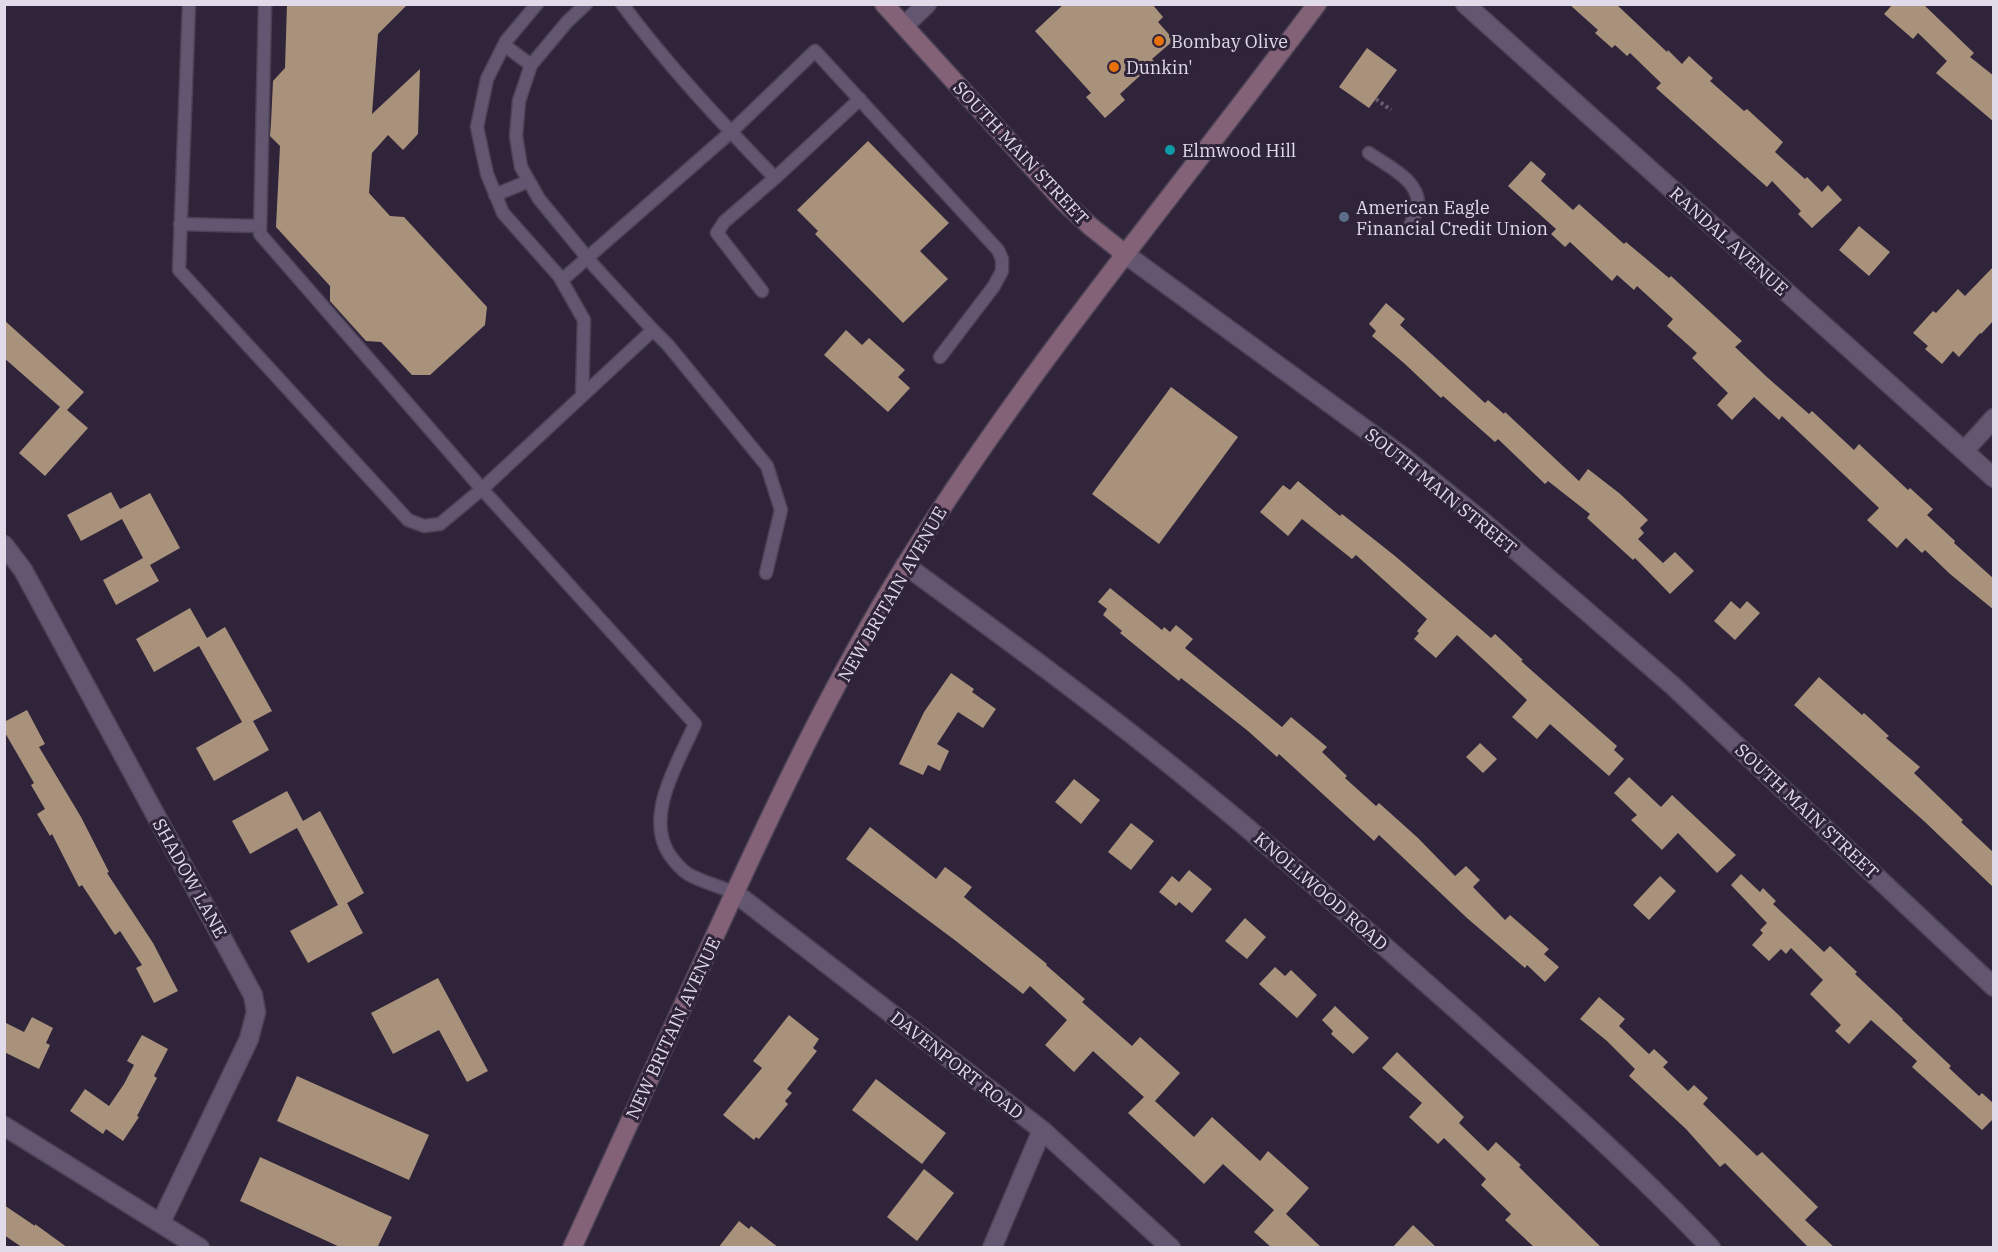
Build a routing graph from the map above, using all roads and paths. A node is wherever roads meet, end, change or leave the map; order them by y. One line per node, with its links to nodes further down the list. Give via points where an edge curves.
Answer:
1 (189, 4): 21 (lane)
2 (265, 4): 22 (lane)
3 (537, 4): 11 (lane)
4 (586, 4): 12 (lane)
5 (622, 4): 16 (lane, via 641,31)
6 (884, 4): 10 (main road, SOUTH MAIN STREET)
7 (927, 4): 10 (street)
8 (1317, 4): 24 (main road, NEW BRITAIN AVENUE)
9 (1465, 4): 32 (street, RANDAL AVENUE)
10 (904, 26): 24 (main road, SOUTH MAIN STREET, via 1063,201)
11 (504, 45): 12 (lane); 20 (lane, via 487,79 477,128)
12 (531, 65): 19 (lane, via 519,101 516,136 521,167)
13 (860, 99): 16 (lane, via 815,51); 18 (lane); 29 (lane, via 1002,259 1002,271 994,286)
14 (1376, 99): 15 (path)
15 (1391, 110)
16 (731, 132): 18 (lane); 25 (lane)
17 (1369, 153): 23 (lane, via 1415,189 1418,207)
18 (775, 178): 27 (lane, via 724,222 717,233)
19 (529, 181): 20 (lane); 25 (lane, via 539,200)
20 (495, 195): 26 (lane, via 502,213)
21 (180, 224): 22 (lane); 34 (lane, via 179,270 408,520 424,526 440,524)
22 (260, 226): 34 (lane, via 260,234)
23 (1408, 228)
24 (1125, 254): 36 (main road, NEW BRITAIN AVENUE, via 1051,352); 39 (street, SOUTH MAIN STREET, via 1402,456 1482,520 1671,685)
25 (588, 258): 26 (lane); 28 (lane)
26 (562, 280): 30 (lane, via 584,320)
27 (762, 291)
28 (652, 330): 30 (lane); 37 (lane, via 767,466 781,510)
29 (940, 357)
30 (582, 396): 34 (lane)
31 (1994, 418): 32 (street)
32 (1964, 451): 33 (street, RANDAL AVENUE)
33 (1994, 478)
34 (482, 489): 38 (lane, via 695,724 667,789 659,831 664,846 686,873)
35 (4, 545): 42 (street, SHADOW LANE, via 23,570 253,995 256,1012 249,1039)
36 (905, 565): 38 (main road, NEW BRITAIN AVENUE, via 775,804); 47 (street, KNOLLWOOD ROAD, via 1108,716 1281,856 1611,1150)
37 (766, 573)
38 (735, 893): 41 (street, DAVENPORT ROAD); 44 (main road, NEW BRITAIN AVENUE)
39 (1994, 987)
40 (4, 1126): 42 (street)
41 (1042, 1130): 45 (street); 46 (street, DAVENPORT ROAD)
42 (161, 1222): 43 (street)
43 (200, 1248)
44 (572, 1248)
45 (992, 1248)
46 (1171, 1248)
47 (1711, 1248)

